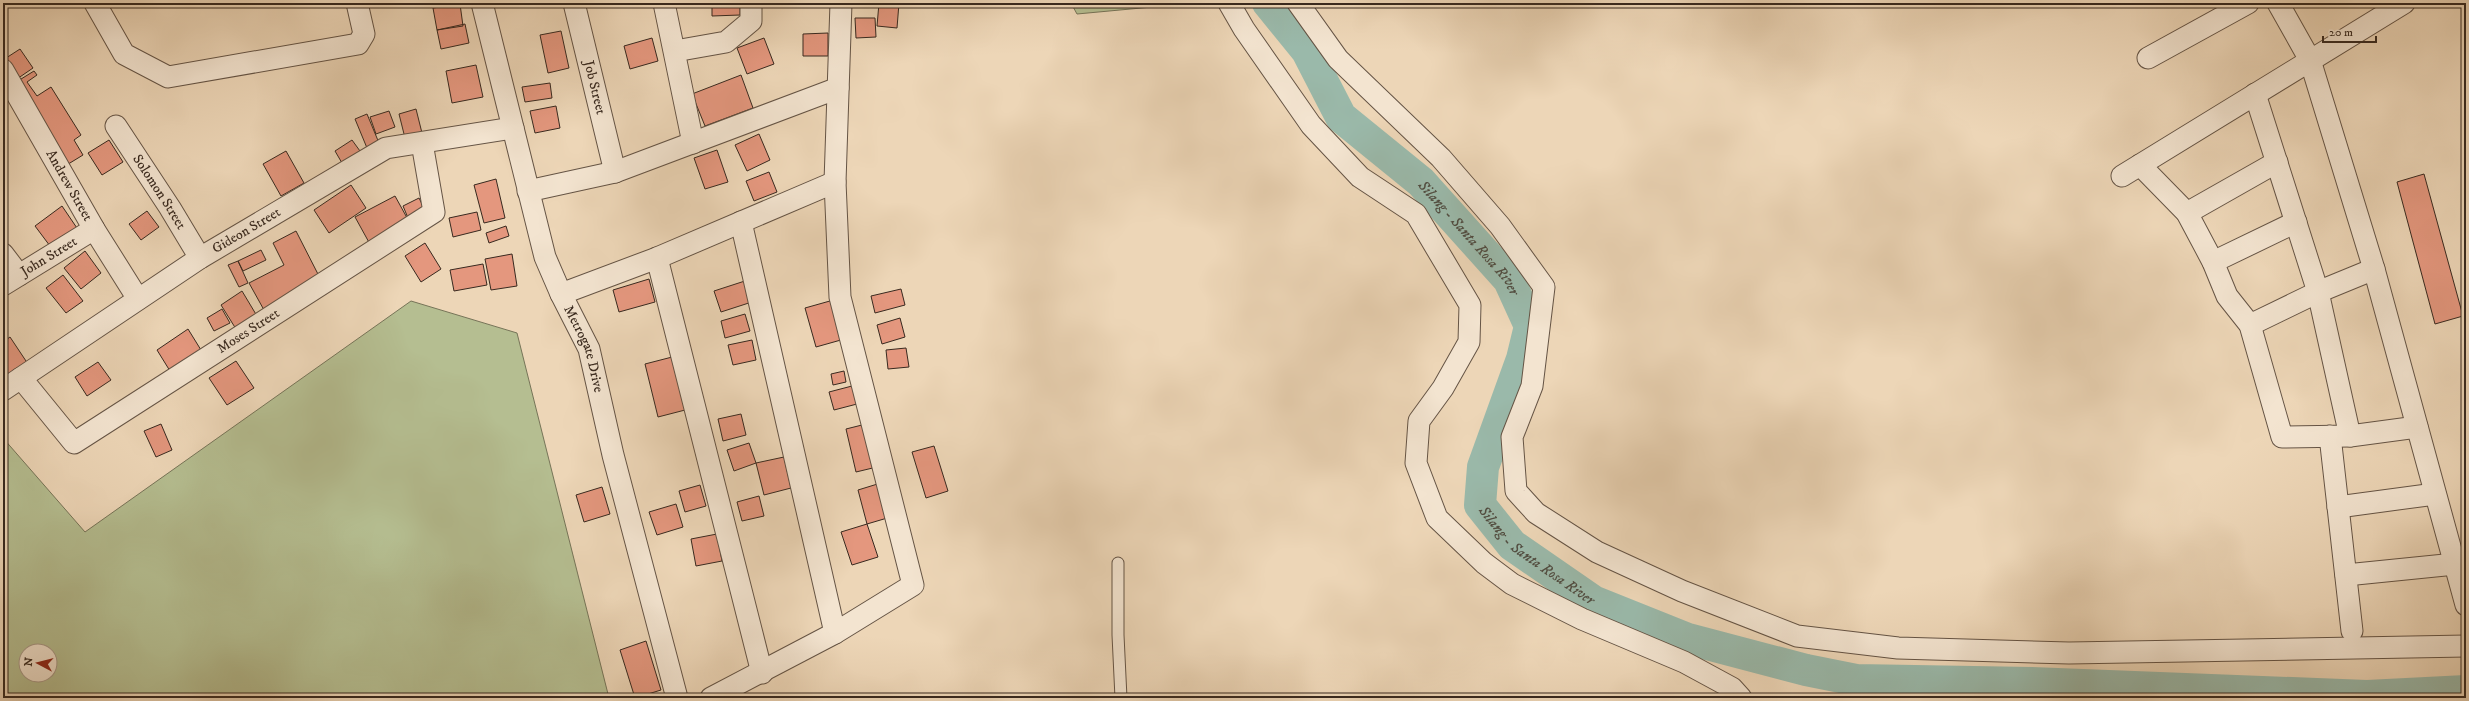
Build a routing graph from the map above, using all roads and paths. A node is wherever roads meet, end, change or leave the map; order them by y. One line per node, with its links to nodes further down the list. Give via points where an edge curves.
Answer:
1 (95, 3): 2 (street, via 124,54 168,77 358,44 364,34)
2 (357, 3)
3 (482, 3): 20 (street, Metrogate Drive)
4 (574, 3): 25 (street, Job Street)
5 (664, 3): 13 (street)
6 (751, 3): 13 (street, via 751,21 726,42)
7 (841, 3): 17 (street)
8 (1229, 3): 60 (street, via 1244,29 1311,124 1360,177 1416,214 1470,305 1469,342 1443,388 1419,421 1416,463 1437,518 1484,563 1512,584 1582,619 1684,662 1732,688)
9 (1298, 3): 55 (street, via 1338,59 1442,158 1500,226 1544,287 1532,386 1512,437 1516,491 1536,512 1597,552 1682,591 1797,636 1898,648 2069,653)
10 (2248, 3): 14 (street)
11 (2278, 3): 15 (street)
12 (2391, 6): 15 (street)
13 (675, 51): 22 (street)
14 (2148, 58)
15 (2310, 60): 18 (street); 37 (street)
16 (3, 70): 32 (street, Andrew Street)
17 (838, 88): 22 (street); 27 (street)
18 (2255, 94): 23 (street); 24 (street)
19 (116, 126): 34 (street, Solomon Street)
20 (513, 128): 21 (street, Gideon Street); 28 (street, Metrogate Drive)
21 (422, 143): 34 (street, Gideon Street, via 386,148); 43 (street, Moses Street, via 434,212 74,443)
22 (693, 143): 25 (street)
23 (2277, 162): 29 (street); 31 (street)
24 (2140, 165): 26 (street); 29 (street)
25 (615, 172): 28 (street)
26 (2122, 176)
27 (835, 182): 30 (street); 54 (street, via 840,297 913,585)
28 (528, 191): 40 (street, Metrogate Drive, via 545,257)
29 (2187, 213): 36 (street)
30 (741, 222): 35 (street); 54 (street)
31 (2296, 222): 36 (street); 39 (street)
32 (94, 229): 38 (street, John Street); 41 (street, Andrew Street)
33 (3, 254): 38 (street)
34 (200, 258): 41 (street, Gideon Street)
35 (657, 258): 40 (street); 56 (street)
36 (2213, 262): 42 (street, via 2227,296)
37 (2374, 269): 39 (street); 45 (street)
38 (11, 280)
39 (2318, 292): 42 (street); 46 (street)
40 (561, 294): 57 (street, Metrogate Drive, via 589,349 613,455)
41 (138, 299): 43 (street, Gideon Street)
42 (2250, 325): 46 (street, via 2282,437)
43 (21, 378): 44 (street, Gideon Street)
44 (3, 390)
45 (2417, 427): 46 (street); 47 (street)
46 (2340, 436): 48 (street)
47 (2435, 494): 48 (street); 50 (street)
48 (2338, 507): 51 (street)
49 (1118, 563): 59 (lane)
50 (2455, 564): 51 (street); 52 (street)
51 (2346, 575): 53 (street)
52 (2466, 605)
53 (2352, 631)
54 (835, 633): 56 (street)
55 (2466, 646)
56 (762, 673): 58 (street)
57 (677, 698)
58 (711, 698)
59 (1121, 698)
60 (1741, 698)

